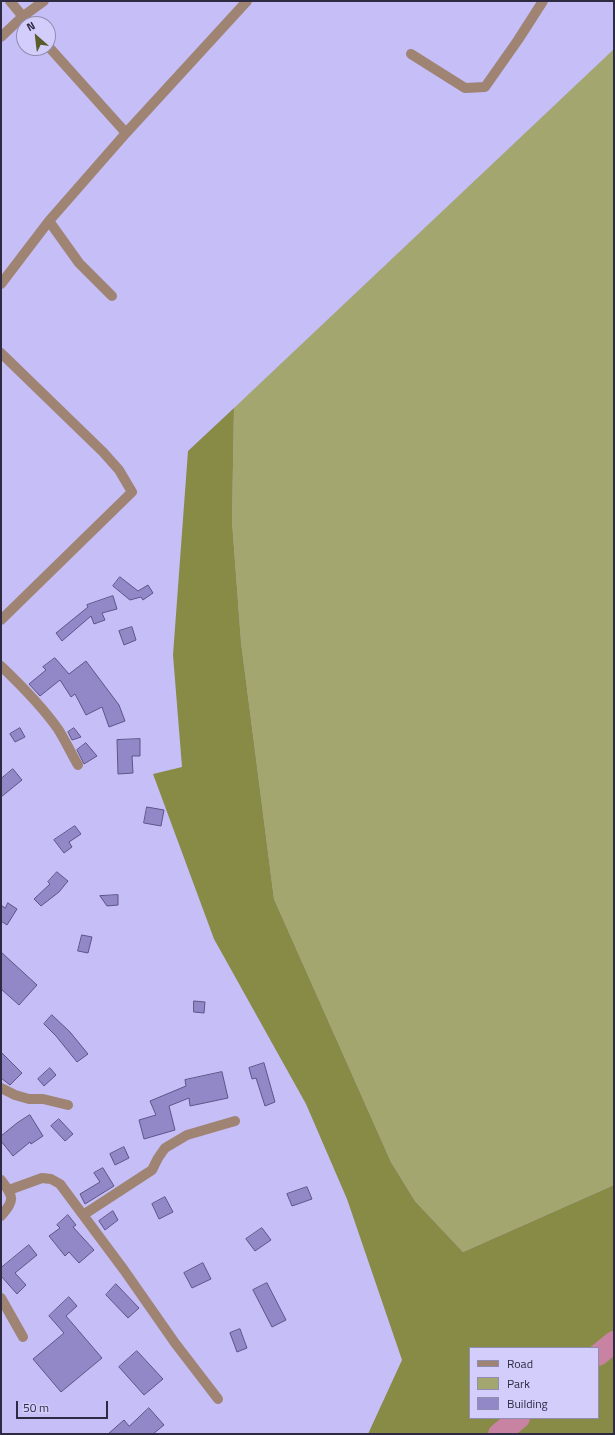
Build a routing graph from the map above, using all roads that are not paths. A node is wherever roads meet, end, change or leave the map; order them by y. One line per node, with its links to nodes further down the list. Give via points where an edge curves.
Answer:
1 (10, 1): 5 (street)
2 (44, 1): 6 (street)
3 (247, 1): 11 (street)
4 (543, 1): 9 (street, via 485,87 465,88)
5 (22, 16)
6 (29, 16)
7 (16, 26): 8 (street)
8 (1, 37)
9 (411, 54)
10 (56, 55): 11 (street)
11 (126, 133): 12 (street)
12 (49, 221): 13 (street); 14 (street, via 79,263)
13 (1, 284)
14 (112, 296)
15 (1, 353): 16 (street, via 104,452 132,492)
16 (1, 620)
17 (1, 666): 18 (street, via 24,688 58,730)
18 (78, 765)
19 (1, 1088): 20 (street, via 29,1099 43,1099)
20 (68, 1105)
21 (235, 1121): 24 (street, via 187,1135 165,1148 152,1170)
22 (1, 1180): 23 (street)
23 (9, 1190): 24 (street, via 42,1178 51,1179 60,1184); 25 (street, via 11,1205)
24 (83, 1215): 28 (street)
25 (1, 1216)
26 (1, 1298): 27 (street)
27 (23, 1337)
28 (218, 1399)

